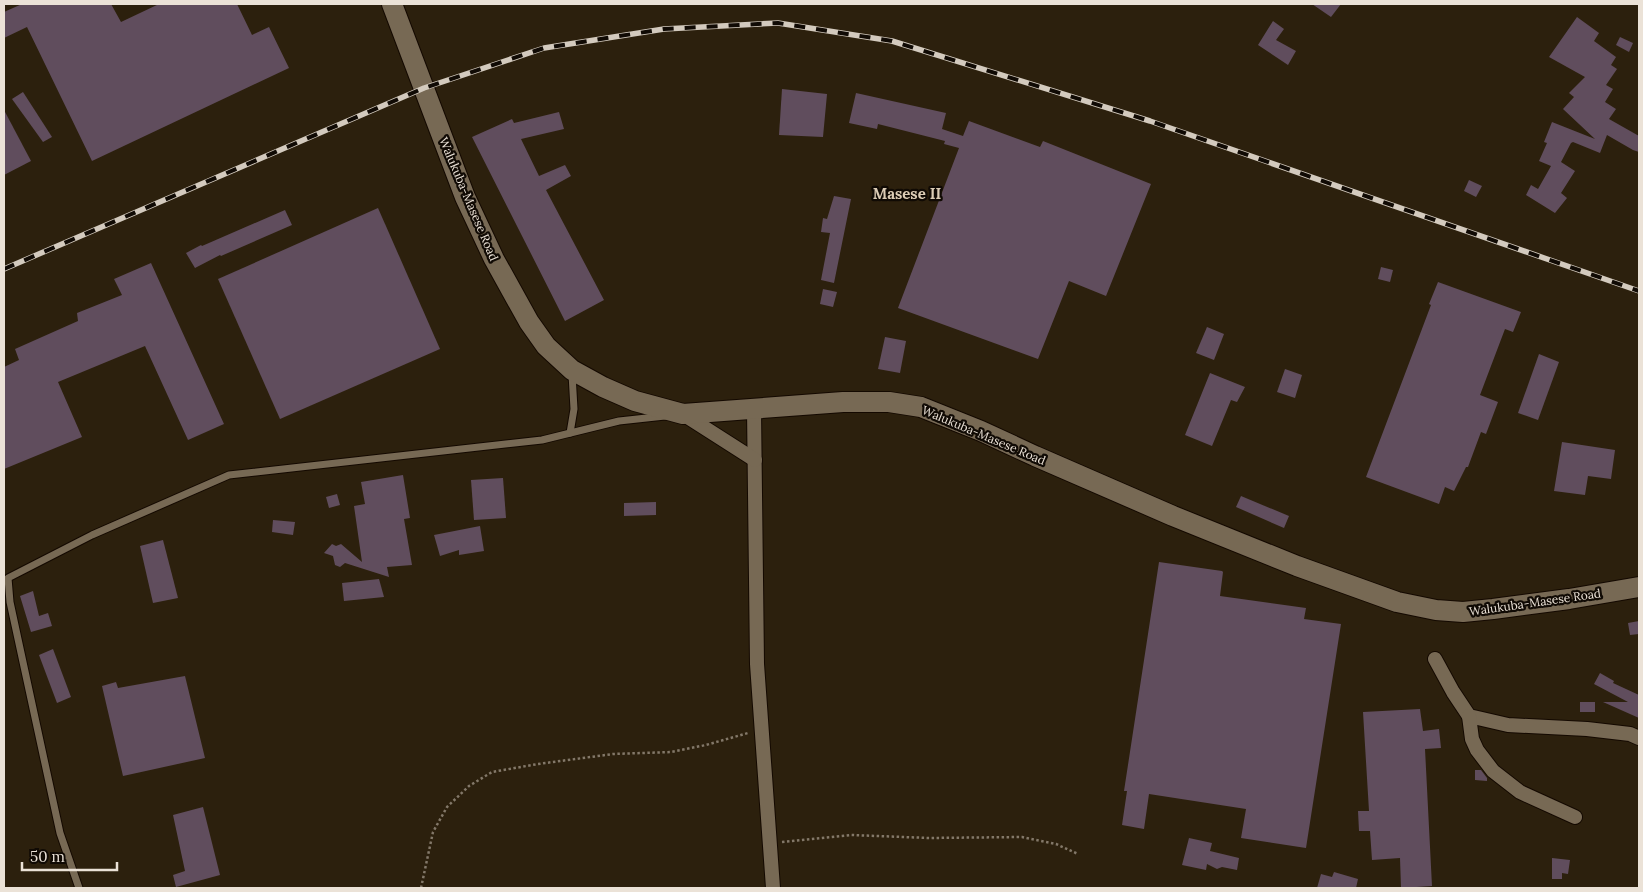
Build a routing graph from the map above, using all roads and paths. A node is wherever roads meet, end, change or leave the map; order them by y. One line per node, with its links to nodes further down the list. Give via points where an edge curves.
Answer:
1 (392, 4): 2 (street, Walukuba-Masese Road, via 465,198 494,259 528,322 546,346)
2 (572, 370): 4 (street, Walukuba-Masese Road, via 635,401); 5 (lane, via 574,409)
3 (754, 410): 4 (street, Walukuba-Masese Road); 6 (street); 7 (street, Walukuba-Masese Road, via 843,402 889,402 922,407 1288,562 1397,602 1436,610 1492,609)
4 (683, 414): 5 (lane, via 619,421); 6 (street)
5 (570, 433): 15 (lane, via 542,440 230,475 92,535 8,578 10,602 60,833)
6 (755, 460): 10 (street, via 757,664)
7 (1639, 587)
8 (1435, 659): 9 (street)
9 (1470, 716): 11 (street, via 1508,725 1587,729); 12 (street, via 1472,739 1494,772 1520,792)
10 (762, 730): 13 (street); 16 (path, via 671,752 613,754 492,772 469,786 446,808 433,832)
11 (1639, 738)
12 (1576, 817)
13 (771, 843): 14 (path, via 851,835 1022,837 1056,844); 17 (street)
14 (1078, 854)
15 (79, 888)
16 (421, 888)
17 (773, 888)

